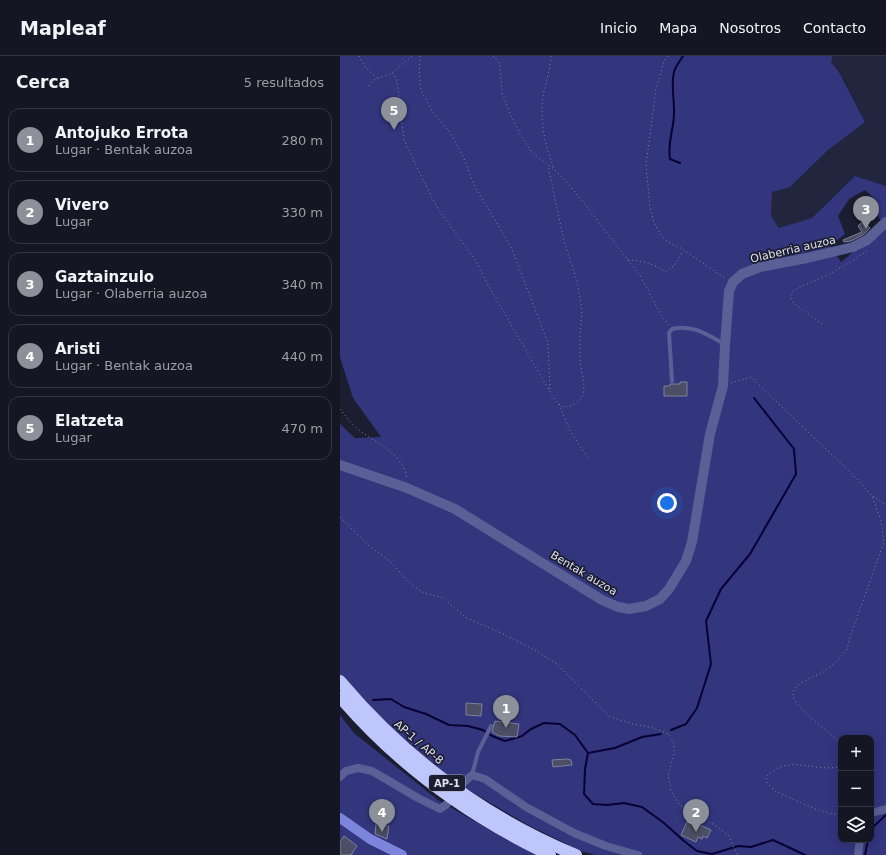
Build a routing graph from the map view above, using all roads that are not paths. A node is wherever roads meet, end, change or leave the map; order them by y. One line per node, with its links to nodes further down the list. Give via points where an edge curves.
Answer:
1 (886, 222): 2 (street, Olaberria auzoa, via 867,240 853,247 760,267 742,274 733,282 729,291)
2 (725, 345): 3 (lane, via 691,328 672,329 669,333); 4 (street, Bentak auzoa, via 723,386 710,434 692,542 686,561 669,588 660,599 646,606 629,609 602,600 455,509 408,488)
3 (672, 380)
4 (340, 465)
5 (340, 681): 18 (highway, AP-1 / AP-8 / AP-1, via 396,740 457,790 517,828)
6 (340, 696): 17 (highway, AP-1, via 395,753 432,784 491,824)
7 (491, 726): 8 (lane, via 478,752)
8 (472, 775): 10 (street); 19 (street, via 485,779 526,807 574,833)
9 (340, 777): 11 (street, via 346,771 358,768 372,771 440,809)
10 (462, 784)
11 (447, 804)
12 (886, 809): 13 (street)
13 (874, 812)
14 (340, 818): 16 (main road)
15 (860, 843): 20 (street)
16 (397, 854)
17 (550, 855)
18 (576, 855)
19 (638, 855)
20 (858, 855)

